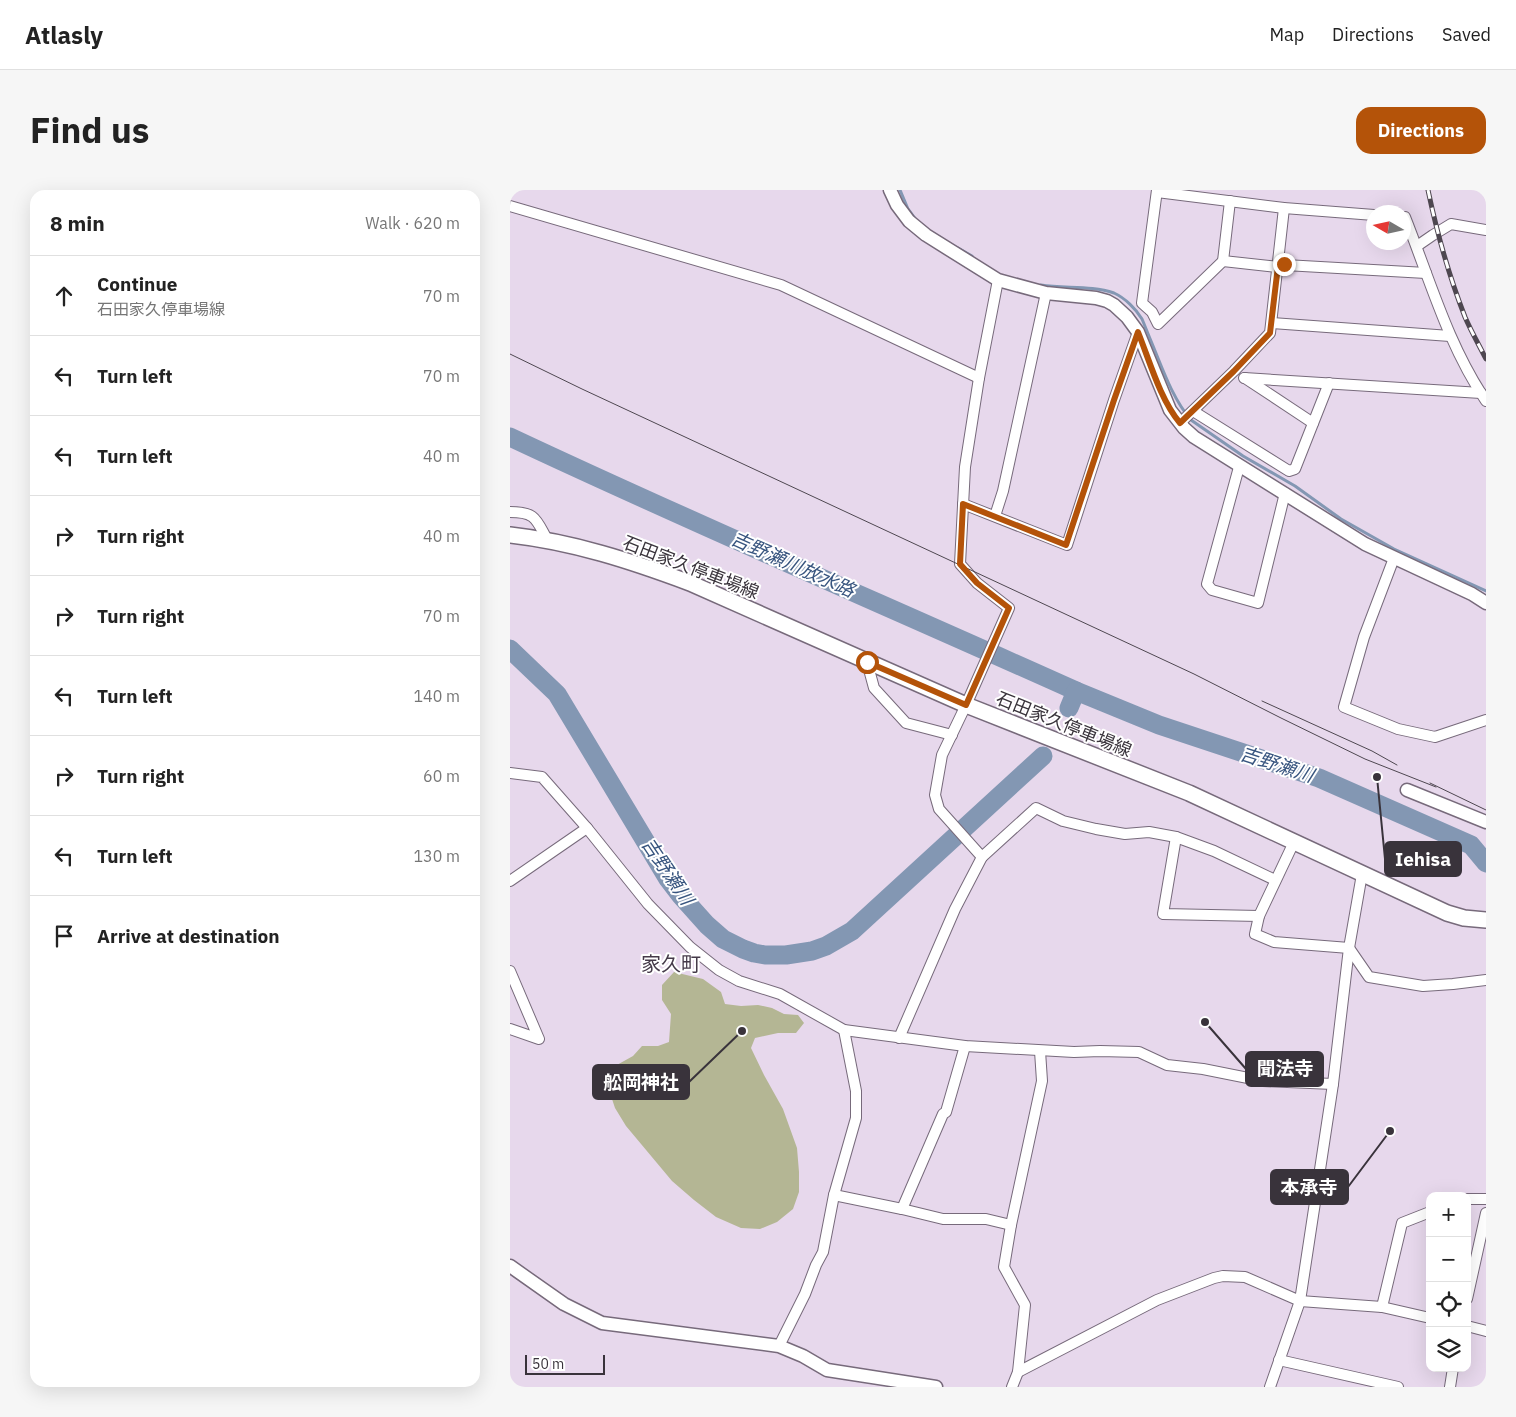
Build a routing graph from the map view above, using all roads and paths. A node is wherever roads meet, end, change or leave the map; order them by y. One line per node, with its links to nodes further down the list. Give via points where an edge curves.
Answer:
1 (890, 190): 13 (street, via 909,221 926,236)
2 (1157, 191): 3 (street); 10 (street, via 1142,303 1158,324)
3 (1230, 202): 5 (street); 10 (street)
4 (510, 206): 19 (street, via 781,285)
5 (1284, 208): 6 (street); 11 (street)
6 (1366, 214)
7 (1486, 230): 9 (street, via 1451,224)
8 (1411, 232): 9 (street)
9 (1417, 246): 12 (street)
10 (1223, 261): 11 (street)
11 (1278, 266): 12 (street); 15 (street)
12 (1426, 273): 17 (street)
13 (998, 280): 14 (street); 19 (street)
14 (1046, 293): 16 (street, via 1107,301 1127,317); 29 (street, via 1004,491)
15 (1272, 323): 17 (street); 18 (street, via 1270,333)
16 (1138, 332): 23 (street, via 1170,410); 29 (street, via 1066,545)
17 (1450, 336): 22 (street)
18 (1234, 371): 20 (street); 23 (street)
19 (979, 378): 27 (street, via 965,467)
20 (1244, 378): 21 (street); 24 (street)
21 (1329, 383): 22 (street); 24 (street)
22 (1483, 397)
23 (1187, 416): 24 (street, via 1289,471 1295,469); 25 (street, via 1199,441)
24 (1313, 423)
25 (1239, 467): 26 (street); 26 (street, via 1207,584 1212,590 1258,603)
26 (1285, 494): 32 (street, via 1365,544)
27 (963, 504): 29 (street); 35 (street, via 960,564 977,583 1009,608)
28 (510, 512): 31 (street, via 524,512 535,518)
29 (995, 516)
30 (510, 535): 31 (main road, 石田家久停車場線)
31 (548, 541): 34 (main road, 石田家久停車場線, via 650,568)
32 (1394, 558): 33 (street, via 1472,594); 36 (street, via 1364,637 1344,707 1398,728 1435,737)
33 (1486, 604)
34 (867, 662): 35 (main road, 石田家久停車場線); 37 (street, via 874,688 906,723)
35 (966, 705): 37 (street); 43 (main road, 石田家久停車場線, via 1189,794)
36 (1486, 720)
37 (952, 735): 44 (street, via 942,756 935,795 939,810)
38 (510, 773): 41 (street, via 542,777)
39 (1407, 790): 40 (street)
40 (1486, 822)
41 (587, 828): 47 (street); 54 (street, via 648,904 690,947 719,970 739,981 780,994)
42 (1176, 837): 44 (street, via 1096,829 1063,821 1036,808); 46 (street, via 1214,850); 48 (street, via 1163,914)
43 (1294, 842): 45 (main road, 石田家久停車場線); 46 (street)
44 (982, 857): 55 (street, via 954,909)
45 (1362, 874): 49 (main road, 石田家久停車場線, via 1447,913); 50 (street)
46 (1275, 880): 48 (street)
47 (510, 881)
48 (1259, 916): 50 (street, via 1255,934 1274,942)
49 (1483, 920)
50 (1349, 948): 52 (street, via 1369,977 1423,986); 58 (street)
51 (510, 971): 53 (street, via 539,1038)
52 (1486, 980)
53 (510, 1029)
54 (844, 1030): 55 (street); 59 (street, via 856,1091 856,1118)
55 (899, 1038): 56 (street)
56 (965, 1046): 57 (street); 62 (street, via 946,1112)
57 (1040, 1050): 58 (street, via 1139,1052 1167,1066 1263,1081); 65 (street, via 1042,1081)
58 (1334, 1084): 68 (street)
59 (834, 1195): 62 (street); 73 (street, via 823,1252)
60 (1471, 1199): 61 (street)
61 (1486, 1199)
62 (902, 1209): 65 (street, via 943,1219 986,1219)
63 (1426, 1214): 69 (street, via 1402,1223)
64 (1486, 1214): 67 (street)
65 (1011, 1225): 75 (street, via 1004,1267 1025,1306)
66 (510, 1266): 73 (street, via 564,1304 602,1323)
67 (1471, 1282)
68 (1300, 1301): 69 (street); 74 (street); 75 (street, via 1245,1277 1214,1278 1157,1300)
69 (1382, 1307): 70 (street)
70 (1426, 1317)
71 (1471, 1327): 72 (street)
72 (1486, 1331)
73 (779, 1346): 77 (street, via 827,1370)
74 (1279, 1360): 79 (street); 80 (street)
75 (1018, 1372): 78 (street)
76 (1453, 1372): 81 (street)
77 (936, 1387)
78 (1012, 1387)
79 (1270, 1387)
80 (1398, 1387)
81 (1450, 1387)

